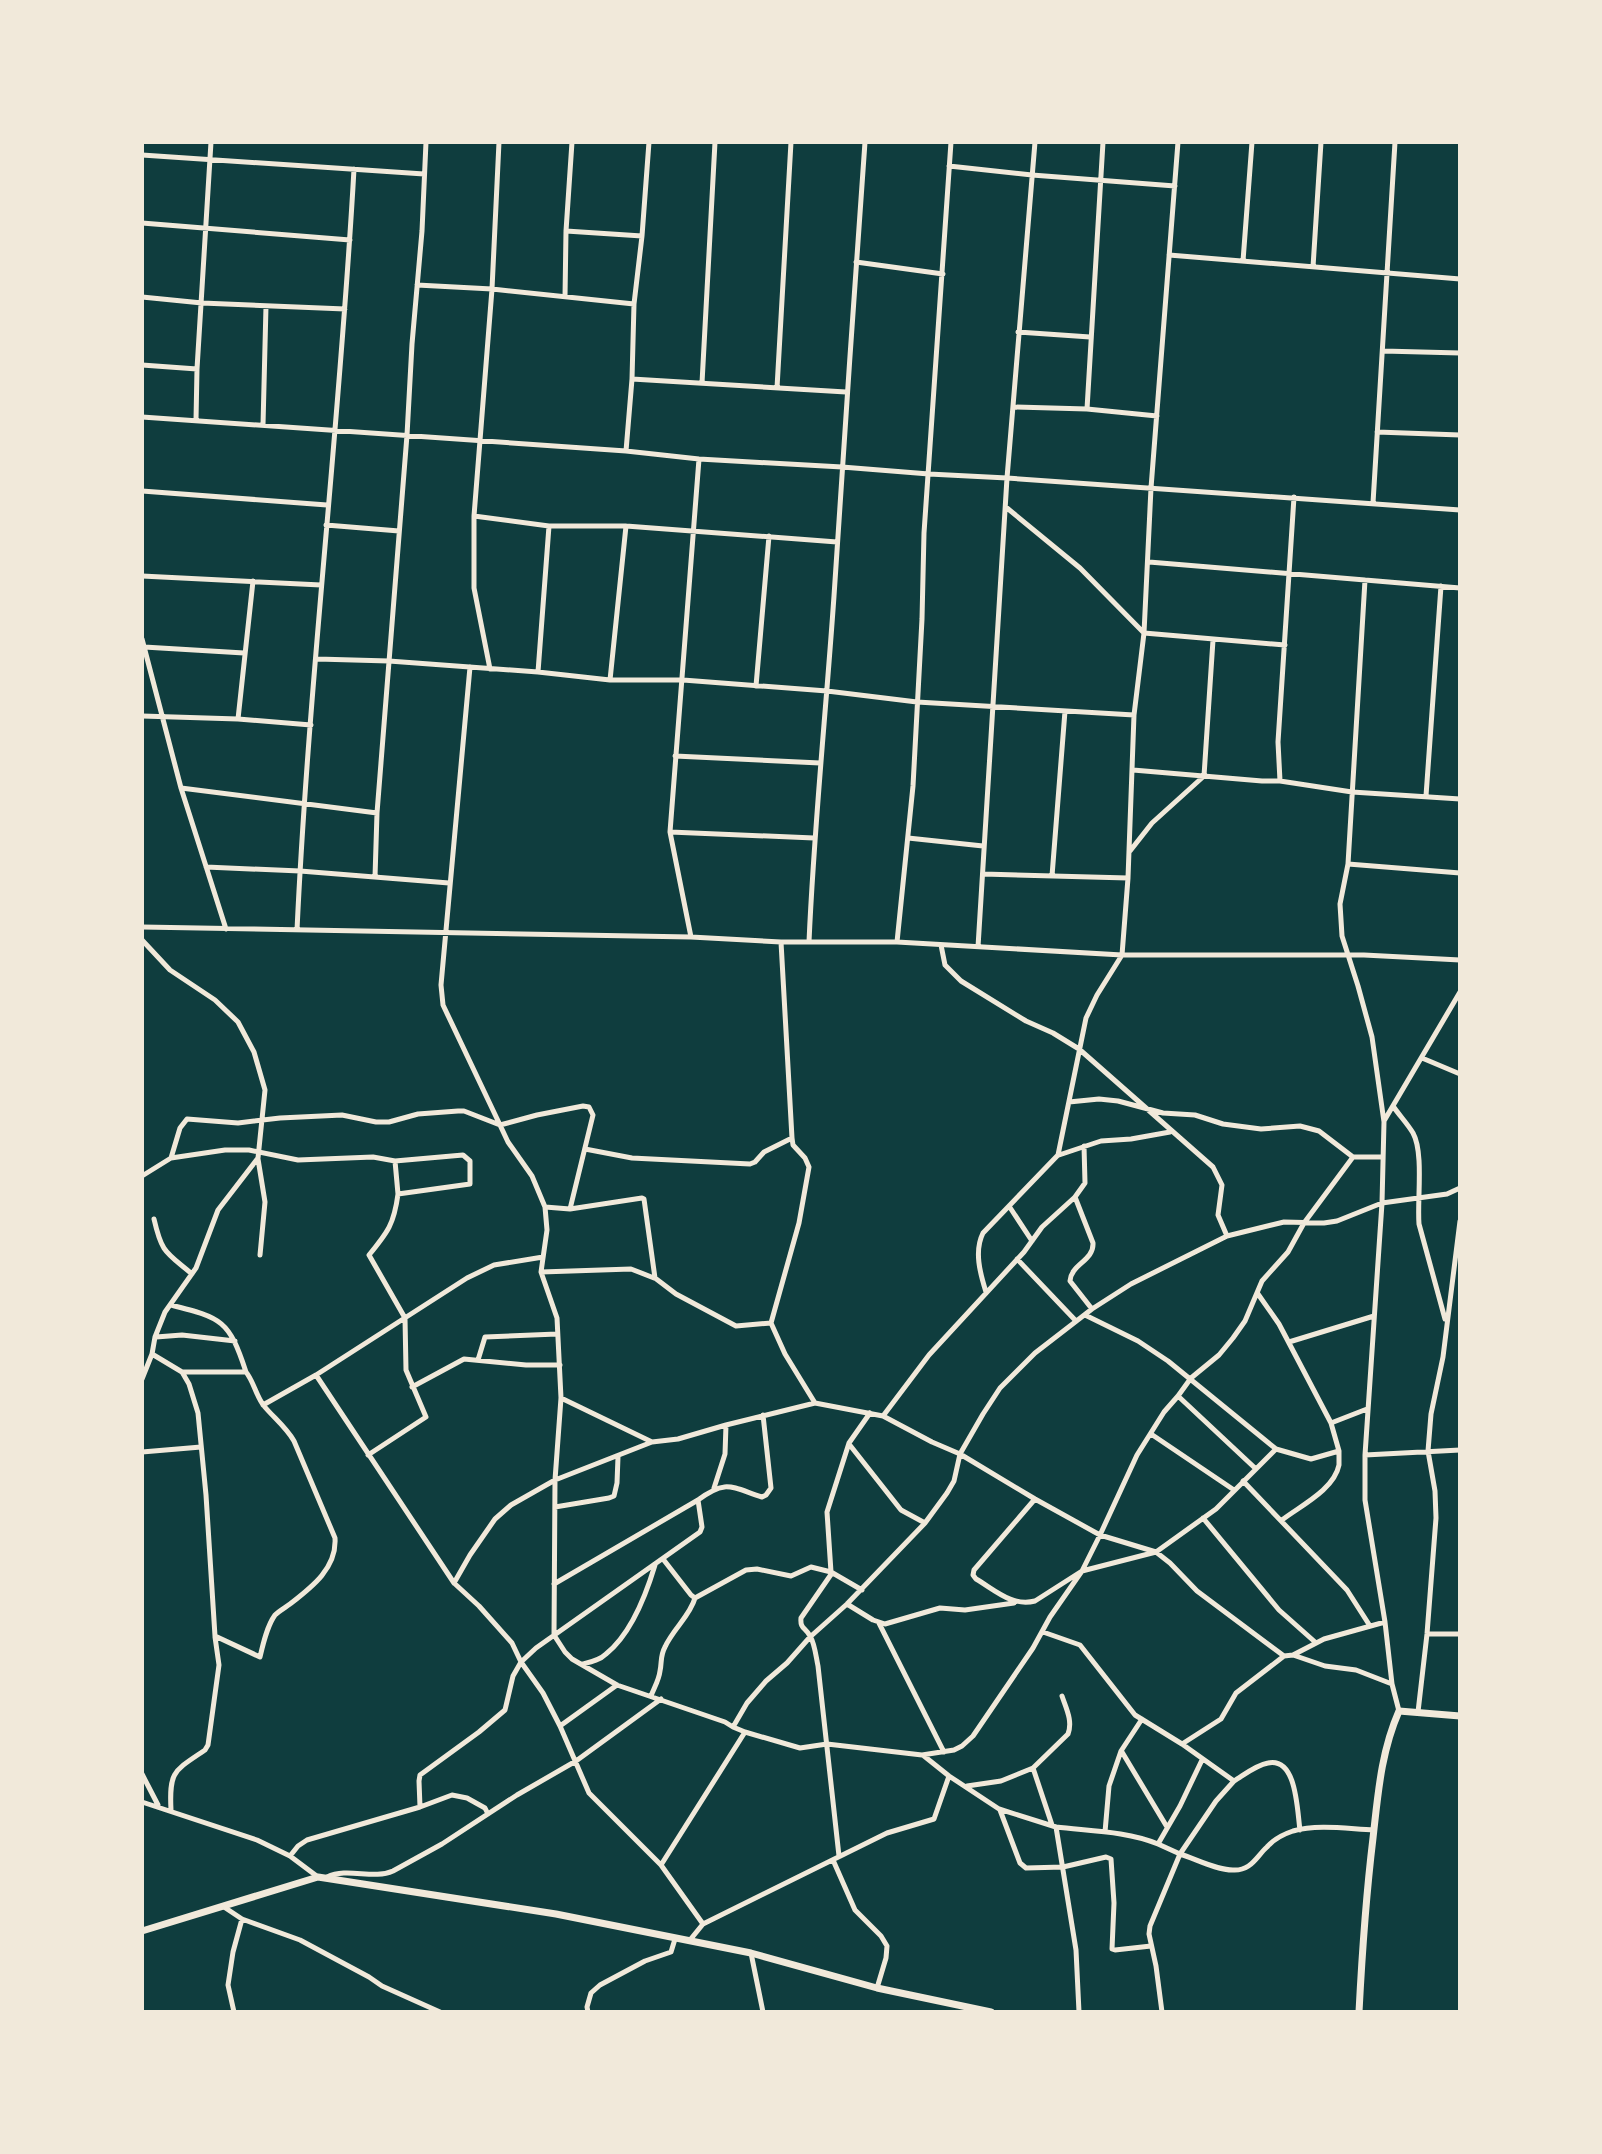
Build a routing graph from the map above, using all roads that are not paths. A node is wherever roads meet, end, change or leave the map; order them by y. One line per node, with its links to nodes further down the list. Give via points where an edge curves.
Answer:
1 (211, 142): 17 (street)
2 (426, 142): 20 (street)
3 (499, 142): 37 (street)
4 (572, 142): 26 (street)
5 (649, 142): 27 (street)
6 (715, 142): 51 (street)
7 (791, 142): 52 (street)
8 (865, 142): 31 (street)
9 (951, 142): 18 (street)
10 (1035, 142): 21 (street)
11 (1103, 142): 22 (street)
12 (1178, 142): 23 (street)
13 (1252, 142): 30 (street)
14 (1321, 142): 32 (street)
15 (1395, 142): 33 (street)
16 (142, 155): 17 (street)
17 (210, 160): 19 (street); 25 (street)
18 (949, 166): 21 (street); 34 (street)
19 (354, 169): 20 (street); 28 (street)
20 (424, 174): 36 (street)
21 (1032, 175): 22 (street); 44 (street)
22 (1101, 181): 23 (street); 45 (street)
23 (1175, 186): 29 (street)
24 (142, 223): 25 (street)
25 (207, 228): 28 (street); 40 (street)
26 (566, 231): 27 (street); 39 (street)
27 (642, 236): 41 (street)
28 (350, 240): 43 (street)
29 (1169, 255): 30 (street); 56 (street)
30 (1243, 261): 32 (street)
31 (856, 262): 34 (street); 53 (street)
32 (1313, 267): 33 (street)
33 (1387, 273): 35 (street); 46 (street)
34 (943, 274): 68 (street)
35 (1460, 279)
36 (417, 285): 37 (street); 62 (street)
37 (492, 289): 39 (street); 64 (street)
38 (142, 297): 40 (street)
39 (565, 297): 41 (street)
40 (202, 303): 42 (street); 49 (street)
41 (634, 304): 50 (street)
42 (266, 306): 43 (street); 59 (street)
43 (345, 309): 60 (street)
44 (1018, 332): 45 (street); 54 (street)
45 (1090, 337): 55 (street)
46 (1383, 351): 47 (street); 61 (street)
47 (1460, 353)
48 (142, 365): 49 (street)
49 (197, 369): 58 (street)
50 (632, 379): 51 (street); 65 (street)
51 (702, 383): 52 (street)
52 (777, 388): 53 (street)
53 (846, 392): 67 (street)
54 (1013, 407): 55 (street); 69 (street)
55 (1087, 409): 56 (street)
56 (1157, 416): 70 (street)
57 (142, 417): 58 (street)
58 (196, 420): 59 (street)
59 (263, 425): 60 (street)
60 (334, 430): 62 (street); 74 (street)
61 (1377, 432): 63 (street); 73 (street)
62 (407, 435): 64 (street); 81 (street)
63 (1460, 435)
64 (480, 440): 65 (street); 77 (street)
65 (626, 451): 66 (street)
66 (699, 459): 67 (street); 82 (street)
67 (842, 467): 68 (street); 84 (street)
68 (929, 474): 69 (street); 108 (street)
69 (1007, 478): 70 (street); 75 (street)
70 (1151, 488): 72 (street); 85 (street)
71 (142, 491): 74 (street)
72 (1294, 497): 73 (street); 86 (street)
73 (1373, 503): 76 (street)
74 (327, 505): 78 (street)
75 (1006, 507): 93 (street, via 1080,568); 109 (street)
76 (1460, 510)
77 (474, 516): 79 (street); 102 (street, via 474,588)
78 (326, 525): 81 (street); 90 (street)
79 (549, 526): 80 (street); 103 (street)
80 (626, 526): 82 (street); 104 (street)
81 (399, 531): 100 (street)
82 (694, 531): 83 (street); 105 (street)
83 (769, 536): 84 (street); 106 (street)
84 (837, 542): 107 (street)
85 (1149, 562): 86 (street); 93 (street)
86 (1290, 574): 88 (street); 96 (street)
87 (142, 576): 89 (street)
88 (1365, 580): 91 (street); 122 (street)
89 (253, 581): 90 (street); 98 (street)
90 (321, 585): 99 (street)
91 (1441, 586): 92 (street); 123 (street)
92 (1460, 588)
93 (1144, 633): 95 (street); 111 (street)
94 (142, 639): 97 (street)
95 (1213, 640): 96 (street); 119 (street)
96 (1285, 645): 120 (street)
97 (144, 647): 98 (street); 113 (street)
98 (244, 653): 114 (street)
99 (317, 659): 100 (street); 115 (street)
100 (389, 661): 101 (street); 126 (street)
101 (470, 667): 102 (street); 140 (street)
102 (490, 669): 103 (street)
103 (538, 672): 104 (street)
104 (610, 680): 105 (street)
105 (683, 680): 106 (street); 116 (street)
106 (756, 686): 107 (street)
107 (827, 691): 108 (street); 117 (street)
108 (917, 702): 109 (street); 129 (street)
109 (993, 707): 110 (street); 130 (street)
110 (1065, 711): 111 (street); 137 (street)
111 (1134, 715): 118 (street)
112 (142, 716): 113 (street)
113 (164, 718): 114 (street); 121 (street)
114 (238, 719): 115 (street)
115 (311, 725): 125 (street)
116 (675, 756): 117 (street); 127 (street)
117 (820, 763): 128 (street)
118 (1133, 770): 119 (street); 131 (street)
119 (1204, 776): 120 (street); 131 (street)
120 (1280, 781): 122 (street)
121 (181, 788): 125 (street); 133 (street)
122 (1352, 792): 123 (street); 132 (street)
123 (1426, 796): 124 (street)
124 (1460, 799)
125 (304, 805): 126 (street); 134 (street)
126 (377, 813): 138 (street)
127 (670, 832): 128 (street); 145 (street)
128 (814, 838): 148 (street)
129 (908, 838): 130 (street); 149 (street)
130 (983, 846): 136 (street)
131 (1130, 851): 139 (street)
132 (1348, 864): 135 (street); 153 (street, via 1340,904)
133 (206, 867): 134 (street); 142 (street)
134 (300, 871): 138 (street); 143 (street)
135 (1460, 873)
136 (983, 874): 137 (street); 151 (street)
137 (1052, 876): 139 (street)
138 (375, 877): 140 (street)
139 (1128, 878): 152 (street)
140 (449, 883): 144 (street)
141 (142, 927): 142 (street)
142 (226, 929): 143 (street)
143 (297, 930): 144 (street)
144 (447, 934): 145 (street); 164 (street, via 443,1005)
145 (691, 937): 147 (street)
146 (142, 940): 162 (street, via 170,970 238,1022 265,1090)
147 (781, 942): 148 (street); 166 (street)
148 (809, 942): 149 (street)
149 (897, 942): 150 (street)
150 (941, 945): 151 (street); 156 (street, via 945,965 961,981)
151 (978, 947): 152 (street)
152 (1122, 955): 153 (street); 156 (street, via 1086,1018)
153 (1347, 955): 154 (street); 163 (street, via 1372,1037)
154 (1460, 960)
155 (1460, 992): 157 (street)
156 (1079, 1049): 159 (street); 161 (street)
157 (1422, 1058): 158 (street); 160 (street)
158 (1460, 1074)
159 (1069, 1102): 161 (street, via 1099,1099); 170 (street)
160 (1393, 1106): 163 (street); 179 (street, via 1417,1143)
161 (1145, 1108): 165 (street); 171 (street, via 1261,1129 1308,1127)
162 (261, 1121): 164 (street, via 342,1115 389,1122 464,1111); 169 (street); 173 (street, via 187,1119)
163 (1384, 1122): 172 (street)
164 (500, 1125): 168 (street, via 589,1107 593,1115); 182 (street)
165 (1171, 1132): 167 (street); 187 (street, via 1219,1177 1218,1215)
166 (792, 1138): 168 (street, via 750,1164 632,1158); 203 (street, via 809,1167)
167 (1084, 1146): 170 (street); 178 (street, via 1085,1183)
168 (585, 1149): 183 (street)
169 (258, 1155): 173 (street, via 225,1150); 174 (street); 189 (street, via 265,1202); 193 (street, via 218,1210)
170 (1058, 1155): 181 (street)
171 (1353, 1157): 172 (street); 186 (street)
172 (1383, 1157): 180 (street)
173 (171, 1158): 175 (street)
174 (395, 1161): 177 (street); 177 (street, via 463,1155 470,1161 470,1184)
175 (142, 1176)
176 (1460, 1188): 179 (street)
177 (398, 1194): 201 (street, via 392,1224 369,1255)
178 (1075, 1197): 188 (street); 198 (street, via 1093,1249 1071,1272 1070,1281)
179 (1420, 1198): 180 (street); 204 (street, via 1419,1224)
180 (1382, 1203): 186 (street, via 1337,1221); 200 (street)
181 (1009, 1206): 188 (street); 195 (street, via 980,1239 979,1266)
182 (545, 1207): 183 (street); 190 (street)
183 (570, 1209): 194 (street, via 644,1199)
184 (154, 1219): 193 (street, via 166,1253)
185 (1460, 1221): 204 (street)
186 (1304, 1223): 187 (street, via 1271,1224); 196 (street)
187 (1227, 1236): 198 (street)
188 (1032, 1241): 191 (street)
189 (260, 1255)
190 (543, 1257): 192 (street); 201 (street, via 480,1271)
191 (1017, 1259): 195 (street); 202 (street)
192 (541, 1272): 194 (street, via 631,1269); 205 (street)
193 (192, 1274): 197 (street)
194 (655, 1278): 203 (street, via 736,1326)
195 (986, 1292): 225 (street)
196 (1258, 1294): 208 (street); 215 (street, via 1233,1338)
197 (171, 1305): 206 (street); 207 (street, via 204,1314 223,1325)
198 (1092, 1309): 199 (street)
199 (1085, 1315): 202 (street); 215 (street, via 1138,1341)
200 (1374, 1316): 208 (street); 222 (street)
201 (405, 1318): 214 (street); 217 (street, via 406,1370)
202 (1076, 1321): 237 (street, via 1000,1388)
203 (771, 1323): 220 (street)
204 (1446, 1324): 235 (street)
205 (557, 1334): 210 (street, via 485,1337); 211 (street)
206 (155, 1337): 207 (street); 209 (street)
207 (235, 1341): 213 (street)
208 (1289, 1342): 226 (street)
209 (152, 1354): 212 (street); 216 (street)
210 (478, 1360): 211 (street); 217 (street, via 464,1359)
211 (560, 1365): 219 (street)
212 (182, 1372): 213 (street); 231 (street, via 198,1413)
213 (246, 1372): 221 (street)
214 (316, 1375): 221 (street); 238 (street)
215 (1191, 1378): 218 (street); 232 (street)
216 (142, 1379)
217 (412, 1387): 238 (street, via 425,1419)
218 (1178, 1396): 228 (street); 241 (street)
219 (561, 1398): 229 (street); 242 (street)
220 (815, 1403): 223 (street); 224 (street)
221 (263, 1405): 271 (street, via 294,1441 335,1547 328,1569 275,1615 260,1657)
222 (1367, 1409): 226 (street); 239 (street)
223 (870, 1413): 225 (street); 230 (street)
224 (763, 1415): 227 (street); 244 (street, via 769,1492 762,1497 730,1486)
225 (883, 1416): 237 (street)
226 (1331, 1423): 234 (street)
227 (726, 1425): 229 (street); 244 (street, via 725,1454)
228 (1151, 1434): 245 (street); 252 (street)
229 (652, 1442): 240 (street)
230 (849, 1443): 251 (street, via 901,1510); 257 (street, via 827,1512)
231 (201, 1447): 236 (street); 271 (street)
232 (1276, 1449): 234 (street, via 1311,1459); 241 (street)
233 (1460, 1450): 235 (street)
234 (1339, 1451): 250 (street, via 1339,1466 1327,1485)
235 (1428, 1451): 239 (street); 268 (street, via 1436,1502)
236 (142, 1452)
237 (960, 1454): 246 (street); 251 (street, via 954,1481)
238 (368, 1455): 258 (street)
239 (1365, 1455): 264 (street, via 1365,1500)
240 (618, 1457): 242 (street); 248 (street, via 614,1496)
241 (1256, 1469): 243 (street)
242 (555, 1480): 248 (street); 258 (street, via 495,1519)
243 (1243, 1481): 245 (street); 250 (street)
244 (714, 1488): 247 (street)
245 (1234, 1490): 249 (street)
246 (1035, 1499): 252 (street); 262 (street, via 973,1575)
247 (698, 1500): 254 (street, via 700,1532); 259 (street)
248 (555, 1507): 259 (street)
249 (1203, 1518): 253 (street); 273 (street, via 1279,1610)
250 (1282, 1520): 266 (street, via 1347,1590)
251 (925, 1523): 260 (street)
252 (1100, 1535): 253 (street); 256 (street)
253 (1156, 1552): 256 (street); 275 (street, via 1197,1591)
254 (663, 1559): 255 (street); 261 (street)
255 (655, 1565): 270 (street); 277 (street, via 622,1637 607,1654)
256 (1082, 1571): 262 (street, via 1035,1601); 267 (street)
257 (832, 1573): 260 (street); 261 (street, via 811,1567 791,1576 752,1569); 272 (street, via 801,1618 801,1628)
258 (454, 1583): 276 (street, via 512,1643)
259 (554, 1584): 270 (street)
260 (862, 1590): 263 (street)
261 (695, 1598): 280 (street, via 663,1649)
262 (1016, 1603): 265 (street, via 940,1608)
263 (847, 1604): 265 (street); 272 (street)
264 (1385, 1622): 266 (street); 278 (street)
265 (879, 1623): 293 (street)
266 (1370, 1626): 273 (street)
267 (1043, 1632): 286 (street, via 1080,1645); 293 (street, via 973,1736)
268 (1427, 1634): 269 (street); 284 (street)
269 (1460, 1634)
270 (554, 1635): 276 (street); 277 (street)
271 (215, 1636): 306 (street, via 219,1665 208,1745 171,1779)
272 (810, 1637): 288 (street, via 747,1703); 290 (street)
273 (1315, 1642): 274 (street)
274 (1293, 1655): 275 (street); 278 (street)
275 (1284, 1656): 291 (street, via 1236,1693 1221,1719)
276 (521, 1662): 287 (street); 304 (street, via 505,1710 420,1775)
277 (582, 1665): 279 (street)
278 (1392, 1684): 283 (street)
279 (617, 1685): 280 (street); 287 (street)
280 (651, 1696): 282 (street)
281 (1062, 1696): 297 (street, via 1071,1722 1068,1734)
282 (661, 1699): 288 (street); 296 (street)
283 (1399, 1711): 284 (street); 311 (street, via 1382,1762)
284 (1418, 1712): 285 (street)
285 (1460, 1716)
286 (1142, 1719): 291 (street); 292 (street)
287 (560, 1726): 296 (street)
288 (733, 1727): 289 (street)
289 (745, 1732): 290 (street, via 800,1748); 317 (street)
290 (827, 1744): 294 (street); 316 (street)
291 (1182, 1744): 295 (street)
292 (1121, 1751): 309 (street); 312 (street, via 1109,1786)
293 (944, 1752): 294 (street)
294 (922, 1755): 299 (street)
295 (1202, 1760): 300 (street); 309 (street)
296 (576, 1761): 307 (street); 317 (street, via 589,1793)
297 (1033, 1768): 301 (street, via 1001,1781); 308 (street)
298 (142, 1774): 303 (street)
299 (949, 1776): 301 (street); 316 (street, via 934,1819 887,1833)
300 (1234, 1781): 310 (street, via 1264,1764 1282,1764 1291,1779); 314 (street)
301 (966, 1786): 305 (street)
302 (142, 1802): 303 (street)
303 (158, 1806): 306 (street)
304 (420, 1807): 307 (street, via 452,1795 467,1798); 315 (street, via 307,1840)
305 (999, 1809): 308 (street); 318 (street, via 1023,1867)
306 (171, 1810): 315 (street)
307 (488, 1814): 319 (street, via 385,1874 337,1873)
308 (1054, 1827): 312 (street); 318 (street)
309 (1167, 1827): 313 (street)
310 (1300, 1830): 311 (street); 314 (street, via 1268,1845 1241,1870)
311 (1374, 1830): 336 (street)
312 (1105, 1832): 313 (street)
313 (1158, 1844): 314 (street)
314 (1180, 1854): 326 (street, via 1150,1926)
315 (290, 1856): 319 (street)
316 (836, 1858): 322 (street); 328 (street, via 855,1910 887,1946)
317 (661, 1865): 322 (street)
318 (1063, 1867): 326 (street, via 1111,1859 1112,1949); 334 (street)
319 (322, 1878): 320 (street); 324 (street, via 556,1914)
320 (223, 1906): 321 (street); 323 (street)
321 (242, 1919): 329 (street, via 228,1985); 330 (street, via 300,1940)
322 (703, 1924): 325 (street)
323 (142, 1931)
324 (675, 1939): 325 (street); 331 (street, via 671,1952 600,1985 591,1993)
325 (689, 1941): 327 (street)
326 (1151, 1946): 335 (street)
327 (751, 1953): 328 (street); 332 (street)
328 (877, 1988): 333 (street)
329 (234, 2012)
330 (440, 2012)
331 (588, 2012)
332 (763, 2012)
333 (991, 2012)
334 (1079, 2012)
335 (1162, 2012)
336 (1359, 2012)

